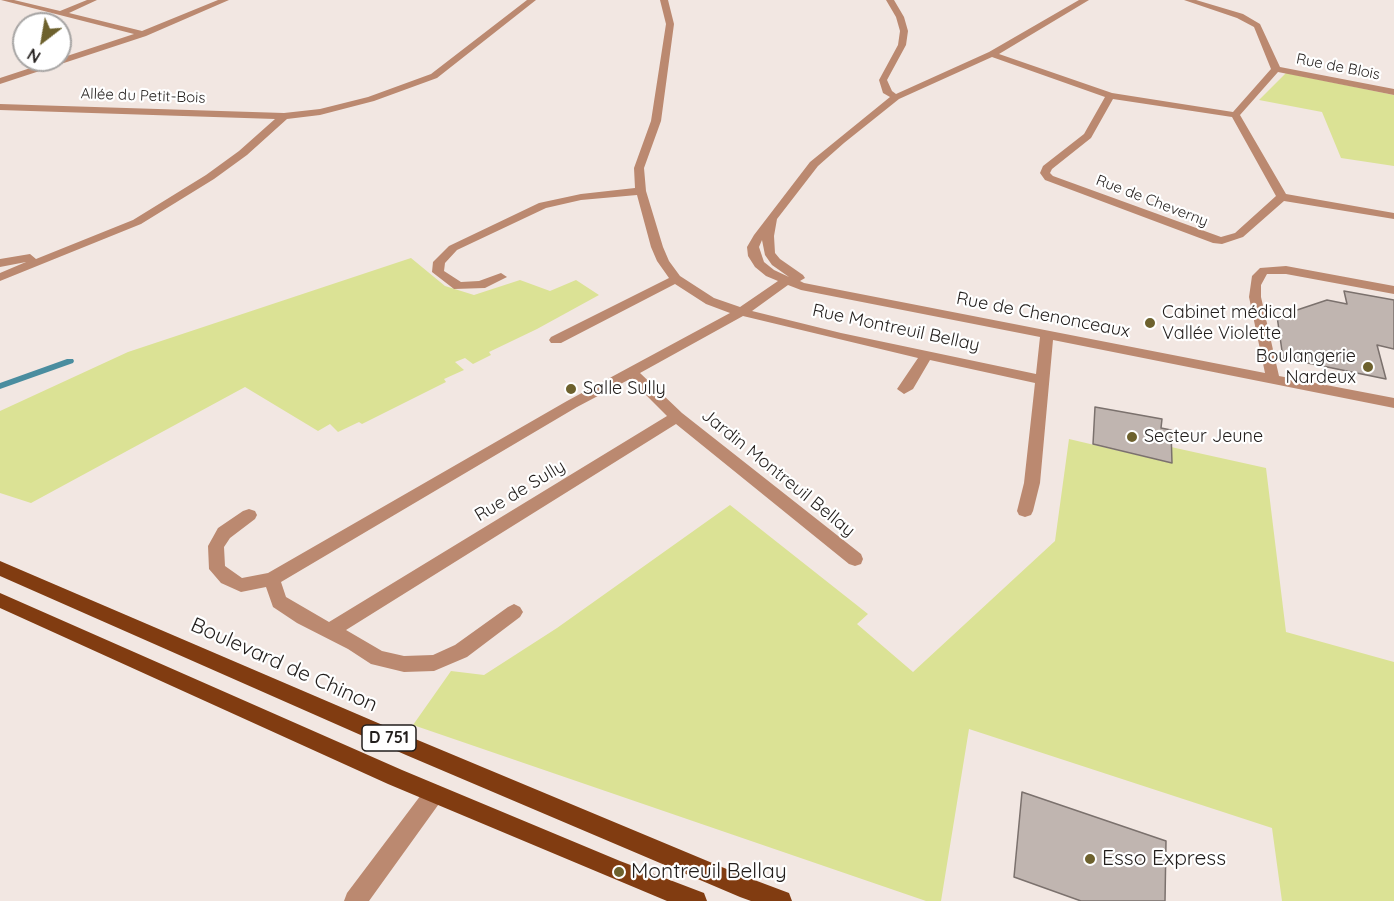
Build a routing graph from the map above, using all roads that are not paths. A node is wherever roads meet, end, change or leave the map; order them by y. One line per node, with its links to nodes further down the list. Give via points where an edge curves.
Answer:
1 (5, 0): 9 (street)
2 (93, 0): 10 (street)
3 (225, 0): 12 (street)
4 (532, 0): 21 (street, Allée du Petit-Bois, via 447,68 419,83 346,106)
5 (664, 0): 22 (street, via 670,26 656,121 639,168)
6 (891, 0): 18 (street, via 904,31 902,45 883,80 888,93)
7 (1085, 0): 13 (street)
8 (1188, 0): 14 (street, via 1240,16 1257,26)
9 (59, 12)
10 (65, 12)
11 (72, 15): 12 (street)
12 (143, 34): 15 (street)
13 (992, 54): 17 (street); 18 (street)
14 (1276, 69): 16 (street, Rue de Blois); 20 (street)
15 (0, 81)
16 (1394, 92)
17 (1110, 96): 20 (street); 23 (street, Rue de Cheverny, via 1089,136 1047,168 1049,178 1222,241 1239,235)
18 (896, 97): 24 (street, via 814,164)
19 (0, 107): 21 (street, Allée du Petit-Bois)
20 (1235, 115): 23 (street)
21 (285, 116): 26 (street, via 202,182 136,222)
22 (641, 191): 29 (street, via 543,205 453,248 439,262 438,272 458,286 481,285); 30 (street, via 657,247)
23 (1282, 197): 25 (street)
24 (776, 216): 31 (street, via 758,237 754,256 770,273); 32 (street, via 768,236 769,253 791,274)
25 (1394, 216)
26 (71, 248): 27 (street); 28 (street)
27 (0, 263)
28 (0, 277)
29 (501, 277)
30 (676, 279): 34 (street, Rue Montreuil Bellay, via 710,301); 36 (street)
31 (785, 281): 32 (street); 34 (street)
32 (826, 290): 35 (street, Rue de Chenonceaux)
33 (1394, 290): 39 (street, via 1286,270 1264,271 1258,276 1255,297)
34 (741, 312): 37 (street, Rue Montreuil Bellay, via 841,338); 38 (street)
35 (1047, 336): 39 (street, Rue de Chenonceaux); 40 (street)
36 (556, 340)
37 (927, 354): 40 (street, Rue Montreuil Bellay); 41 (street)
38 (632, 373): 43 (street); 48 (street)
39 (1273, 378): 42 (street, Rue de Chenonceaux)
40 (1044, 380): 44 (street)
41 (903, 389)
42 (1394, 403)
43 (677, 417): 46 (street, Jardin Montreuil Bellay); 51 (street, Rue de Sully)
44 (1025, 511)
45 (249, 515): 48 (street, via 224,533 216,546 217,569 241,585)
46 (855, 560)
47 (0, 568): 55 (main road, Boulevard de Chinon / D 751, via 412,748)
48 (272, 579): 51 (street, via 279,602)
49 (0, 600): 52 (main road, D 751)
50 (514, 612): 51 (street, via 460,651 434,663 404,664 378,658)
51 (329, 631)
52 (434, 794): 53 (street); 54 (main road, D 751)
53 (355, 901)
54 (696, 901)
55 (782, 901)

